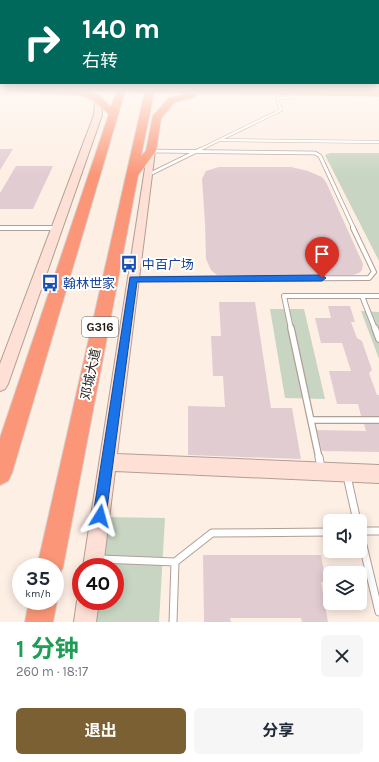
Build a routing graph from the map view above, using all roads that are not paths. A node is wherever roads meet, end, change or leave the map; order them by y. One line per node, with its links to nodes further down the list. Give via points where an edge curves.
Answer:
1 (97, 117): 12 (street)
2 (113, 117): 23 (highway)
3 (147, 117): 10 (highway, 邓城大道 / G316)
4 (157, 117): 8 (highway)
5 (266, 117): 6 (lane)
6 (219, 140): 7 (lane); 9 (lane)
7 (379, 142)
8 (152, 151): 9 (lane); 10 (street)
9 (192, 153): 10 (lane); 13 (lane, via 315,153 320,156 374,272 369,278)
10 (140, 175): 13 (street); 29 (highway, 邓城大道 / G316)
11 (0, 228): 12 (street)
12 (57, 228): 17 (street)
13 (133, 279): 20 (street)
14 (362, 296): 15 (lane); 16 (lane); 18 (lane, via 284,296)
15 (379, 296)
16 (379, 339)
17 (0, 384)
18 (311, 420): 19 (lane); 21 (lane)
19 (379, 420)
20 (108, 462): 21 (street); 30 (street)
21 (322, 471): 22 (street)
22 (346, 472): 24 (street); 25 (lane)
23 (0, 474)
24 (379, 474)
25 (355, 514)
26 (379, 531): 28 (lane)
27 (323, 532): 32 (lane, via 212,533)
28 (367, 532)
29 (52, 558)
30 (94, 558)
31 (366, 558): 36 (lane)
32 (175, 562): 33 (lane); 39 (lane)
33 (124, 563)
34 (41, 610): 37 (highway)
35 (87, 610): 38 (street)
36 (379, 612)
37 (39, 622)
38 (85, 622)
39 (173, 622)

